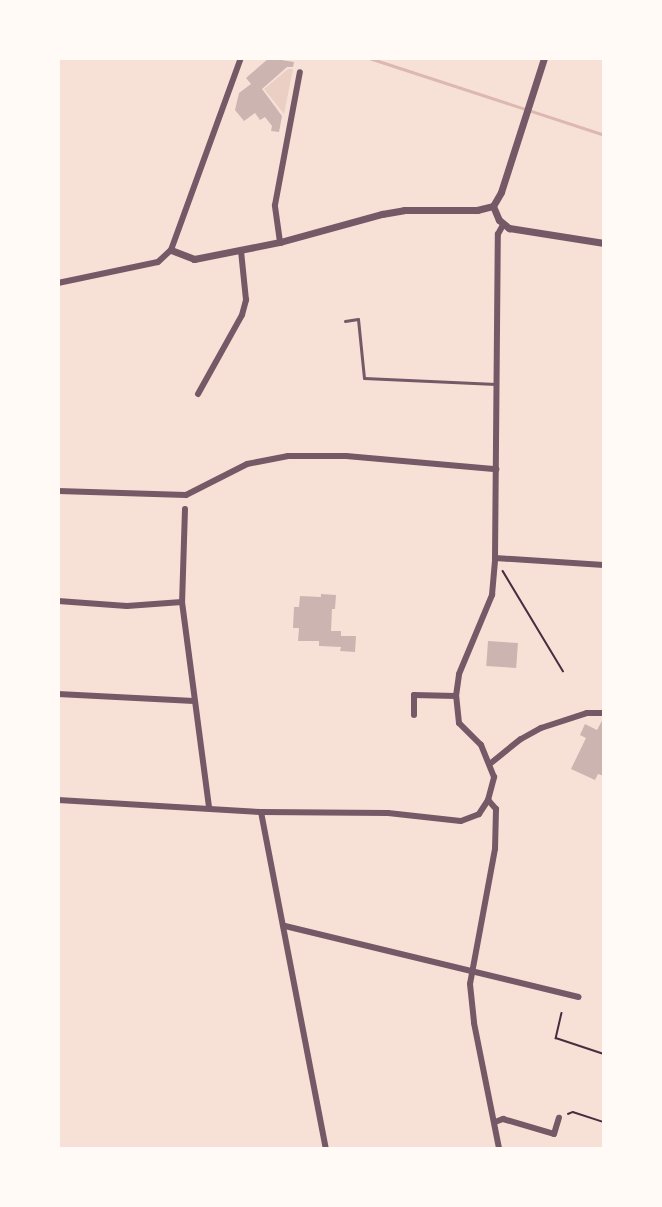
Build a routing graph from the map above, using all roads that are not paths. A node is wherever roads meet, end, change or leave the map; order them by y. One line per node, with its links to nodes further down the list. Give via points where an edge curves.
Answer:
1 (241, 58): 8 (street)
2 (544, 58): 4 (street, via 501,192)
3 (300, 72): 6 (street, via 276,205)
4 (493, 206): 5 (street); 6 (street, via 477,210 404,210)
5 (503, 225): 7 (street); 12 (street, via 498,234)
6 (280, 242): 9 (street)
7 (603, 243)
8 (171, 250): 9 (street, via 194,259); 10 (street, via 158,262)
9 (241, 251): 13 (street, via 246,300 242,315)
10 (58, 283)
11 (345, 321): 12 (lane, via 358,319 364,378)
12 (496, 384): 14 (street)
13 (198, 394)
14 (496, 469): 15 (street, via 346,456 288,456 246,465 186,495); 17 (street)
15 (58, 491)
16 (185, 509): 20 (street)
17 (495, 558): 18 (street); 22 (street, via 492,595 459,674)
18 (603, 565)
19 (58, 602): 20 (street, via 127,606)
20 (182, 602): 23 (street)
21 (58, 694): 23 (street)
22 (456, 696): 25 (street, via 414,695); 26 (street, via 459,723 481,745)
23 (194, 701): 29 (street)
24 (603, 713): 26 (street, via 566,718 540,728)
25 (414, 715)
26 (491, 763): 28 (street, via 495,777)
27 (58, 800): 29 (street)
28 (488, 800): 30 (street, via 479,814 461,821 388,813); 32 (street, via 496,809 495,849)
29 (209, 808): 30 (street)
30 (261, 812): 31 (street)
31 (285, 926): 32 (street); 36 (street)
32 (471, 970): 33 (street); 35 (street, via 474,1023)
33 (579, 997)
34 (559, 1118): 35 (street, via 554,1134 503,1119)
35 (495, 1122): 37 (street)
36 (326, 1149)
37 (499, 1149)

